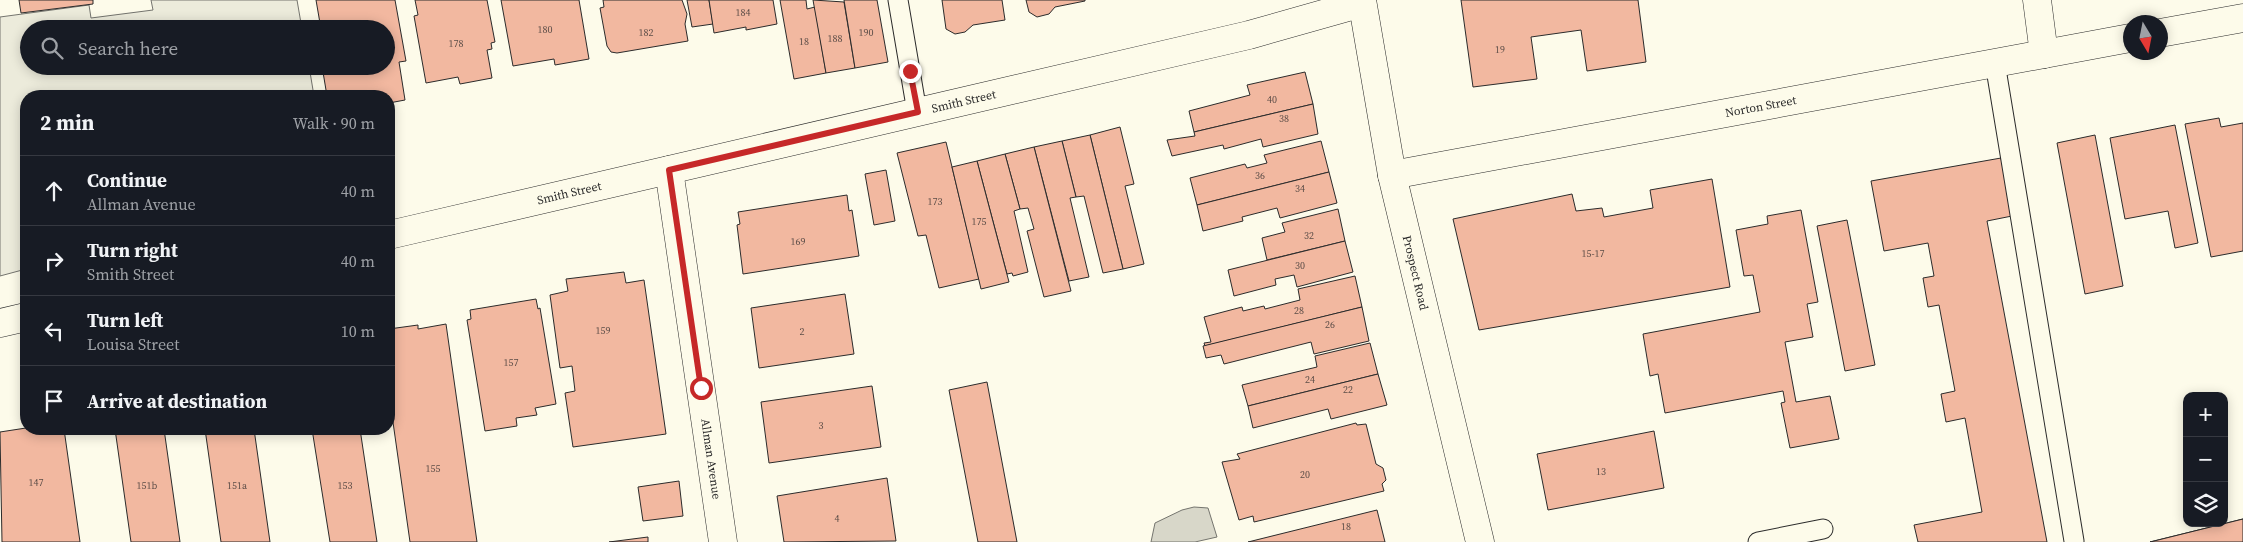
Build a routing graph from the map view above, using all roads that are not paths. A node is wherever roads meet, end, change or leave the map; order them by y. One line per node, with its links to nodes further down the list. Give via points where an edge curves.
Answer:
1 (898, 0): 9 (lane)
2 (2037, 0): 7 (street)
3 (1362, 2): 9 (street, Smith Street, via 1249,35); 11 (street, Prospect Road)
4 (2243, 18): 5 (street)
5 (2168, 32)
6 (2123, 39): 7 (street, Norton Street)
7 (2044, 54): 8 (street, Norton Street)
8 (1995, 63): 11 (street, Norton Street); 16 (lane)
9 (918, 112): 10 (street, Smith Street)
10 (669, 170): 12 (street, Smith Street); 17 (street, Allman Avenue)
11 (1392, 175): 18 (street, Prospect Road)
12 (395, 234)
13 (20, 319): 14 (street)
14 (0, 323)
15 (1823, 529): 19 (lane)
16 (2074, 541)
17 (723, 542)
18 (1480, 542)
19 (1758, 542)

